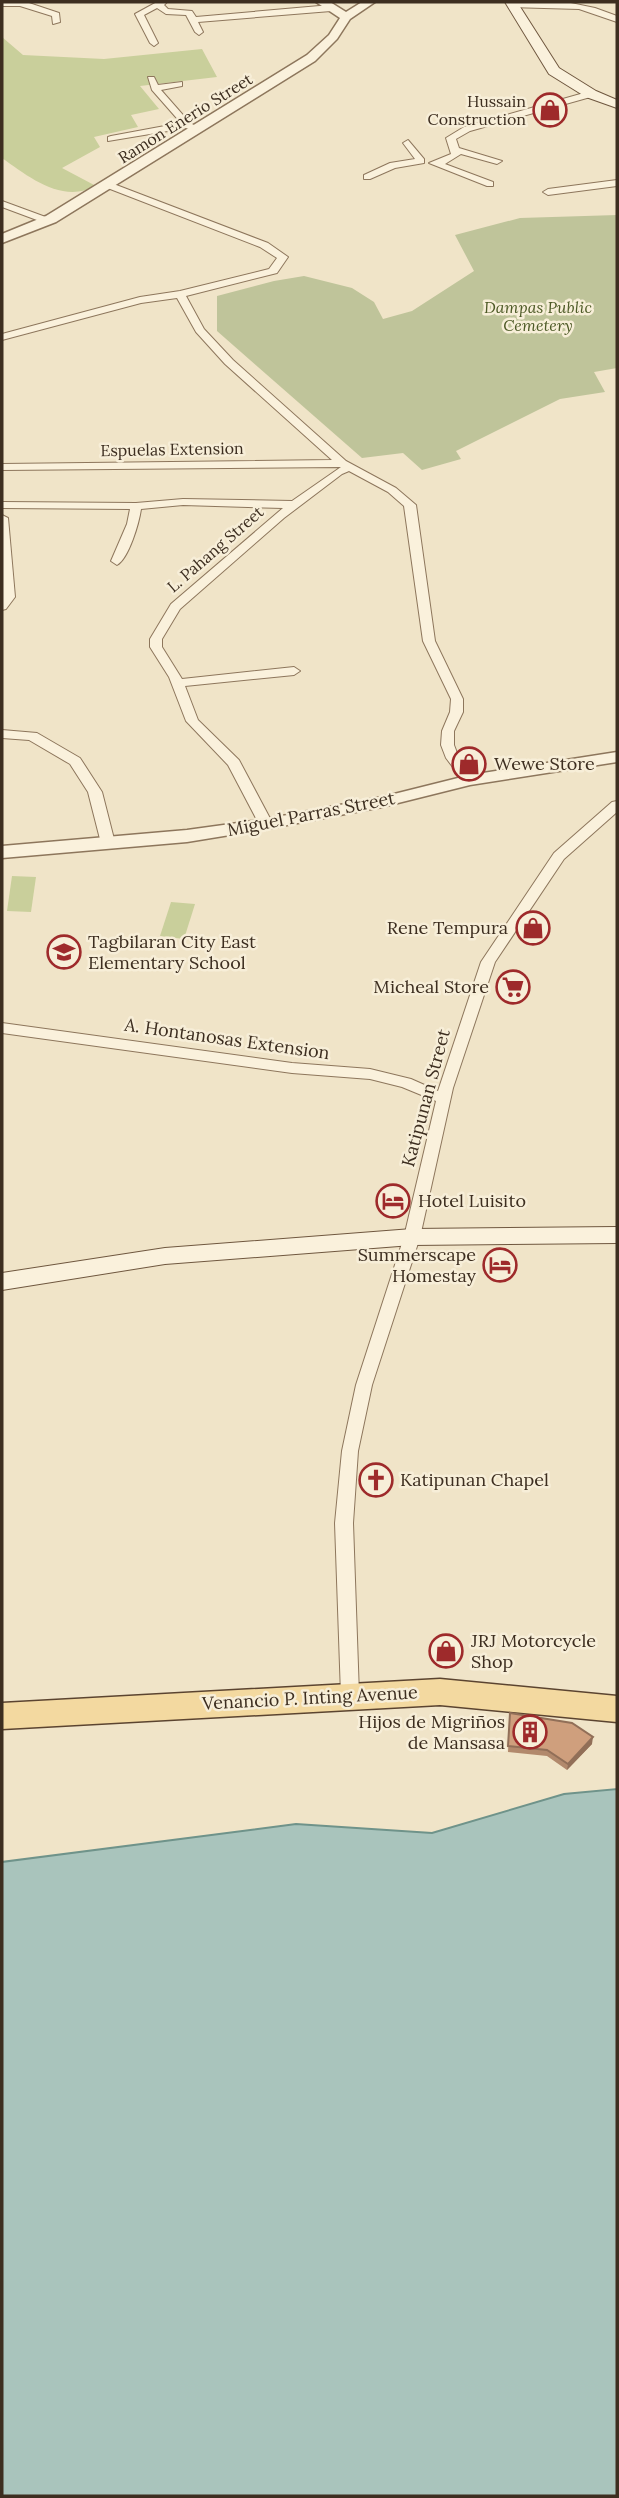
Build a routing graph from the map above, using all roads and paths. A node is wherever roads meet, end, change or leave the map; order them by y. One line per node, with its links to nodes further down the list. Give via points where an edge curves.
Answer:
1 (369, 2): 7 (street, Ramon Enerio Street)
2 (2, 3): 6 (street, via 21,3 56,18)
3 (160, 3): 9 (street, via 168,11 185,11); 11 (street, via 139,14)
4 (511, 3): 8 (street, via 566,3); 13 (main road, via 554,71)
5 (327, 5): 7 (street); 9 (street)
6 (70, 13)
7 (346, 17): 15 (street, Ramon Enerio Street, via 311,58)
8 (617, 19)
9 (194, 20): 10 (street)
10 (199, 32)
11 (154, 43)
12 (178, 84): 15 (street, via 153,84)
13 (591, 94): 14 (main road); 18 (street, via 467,129 452,138)
14 (617, 104)
15 (191, 127): 16 (street); 25 (street, Ramon Enerio Street)
16 (111, 139)
17 (408, 142): 19 (street)
18 (454, 150): 20 (street); 21 (street, via 456,155)
19 (421, 161): 21 (street); 22 (street, via 393,165)
20 (497, 161)
21 (439, 163): 24 (street)
22 (367, 177)
23 (617, 183): 26 (street)
24 (490, 184)
25 (108, 185): 28 (street, Ramon Enerio Street); 30 (street, via 264,245 283,257 273,271)
26 (548, 192)
27 (2, 204): 28 (street)
28 (48, 221): 29 (street, Ramon Enerio Street)
29 (2, 239)
30 (180, 294): 31 (street, via 140,300); 32 (street, via 200,330 229,362)
31 (2, 337)
32 (346, 465): 33 (street, Espuelas Extension); 35 (street, L. Pahang Street); 44 (street, via 410,505 429,641 459,709 448,731 449,753)
33 (2, 467)
34 (2, 505): 36 (street)
35 (296, 505): 36 (street, via 183,502); 41 (street, L. Pahang Street, via 200,585 166,620 156,647)
36 (136, 506): 38 (street)
37 (2, 518): 39 (street, via 9,597)
38 (117, 561)
39 (2, 606)
40 (294, 671): 41 (street)
41 (178, 683): 46 (street, L. Pahang Street, via 192,721 234,763)
42 (2, 734): 47 (street, via 32,736 75,761 96,792)
43 (617, 757): 44 (street, Miguel Parras Street)
44 (470, 780): 46 (street, Miguel Parras Street)
45 (617, 806): 50 (street, Katipunan Street, via 559,856 488,962)
46 (267, 824): 47 (street, Miguel Parras Street)
47 (108, 843): 48 (street, Miguel Parras Street)
48 (2, 852)
49 (2, 1028): 50 (street, A. Hontanosas Extension, via 370,1074)
50 (444, 1099): 52 (street, Katipunan Street)
51 (617, 1235): 52 (main road)
52 (411, 1237): 53 (main road, via 165,1256); 54 (street, Katipunan Street, via 364,1385 350,1451 344,1523)
53 (2, 1282)
54 (350, 1695): 55 (main road, Venancio P. Inting Avenue, via 440,1692); 56 (main road, Venancio P. Inting Avenue)
55 (617, 1709)
56 (2, 1716)

